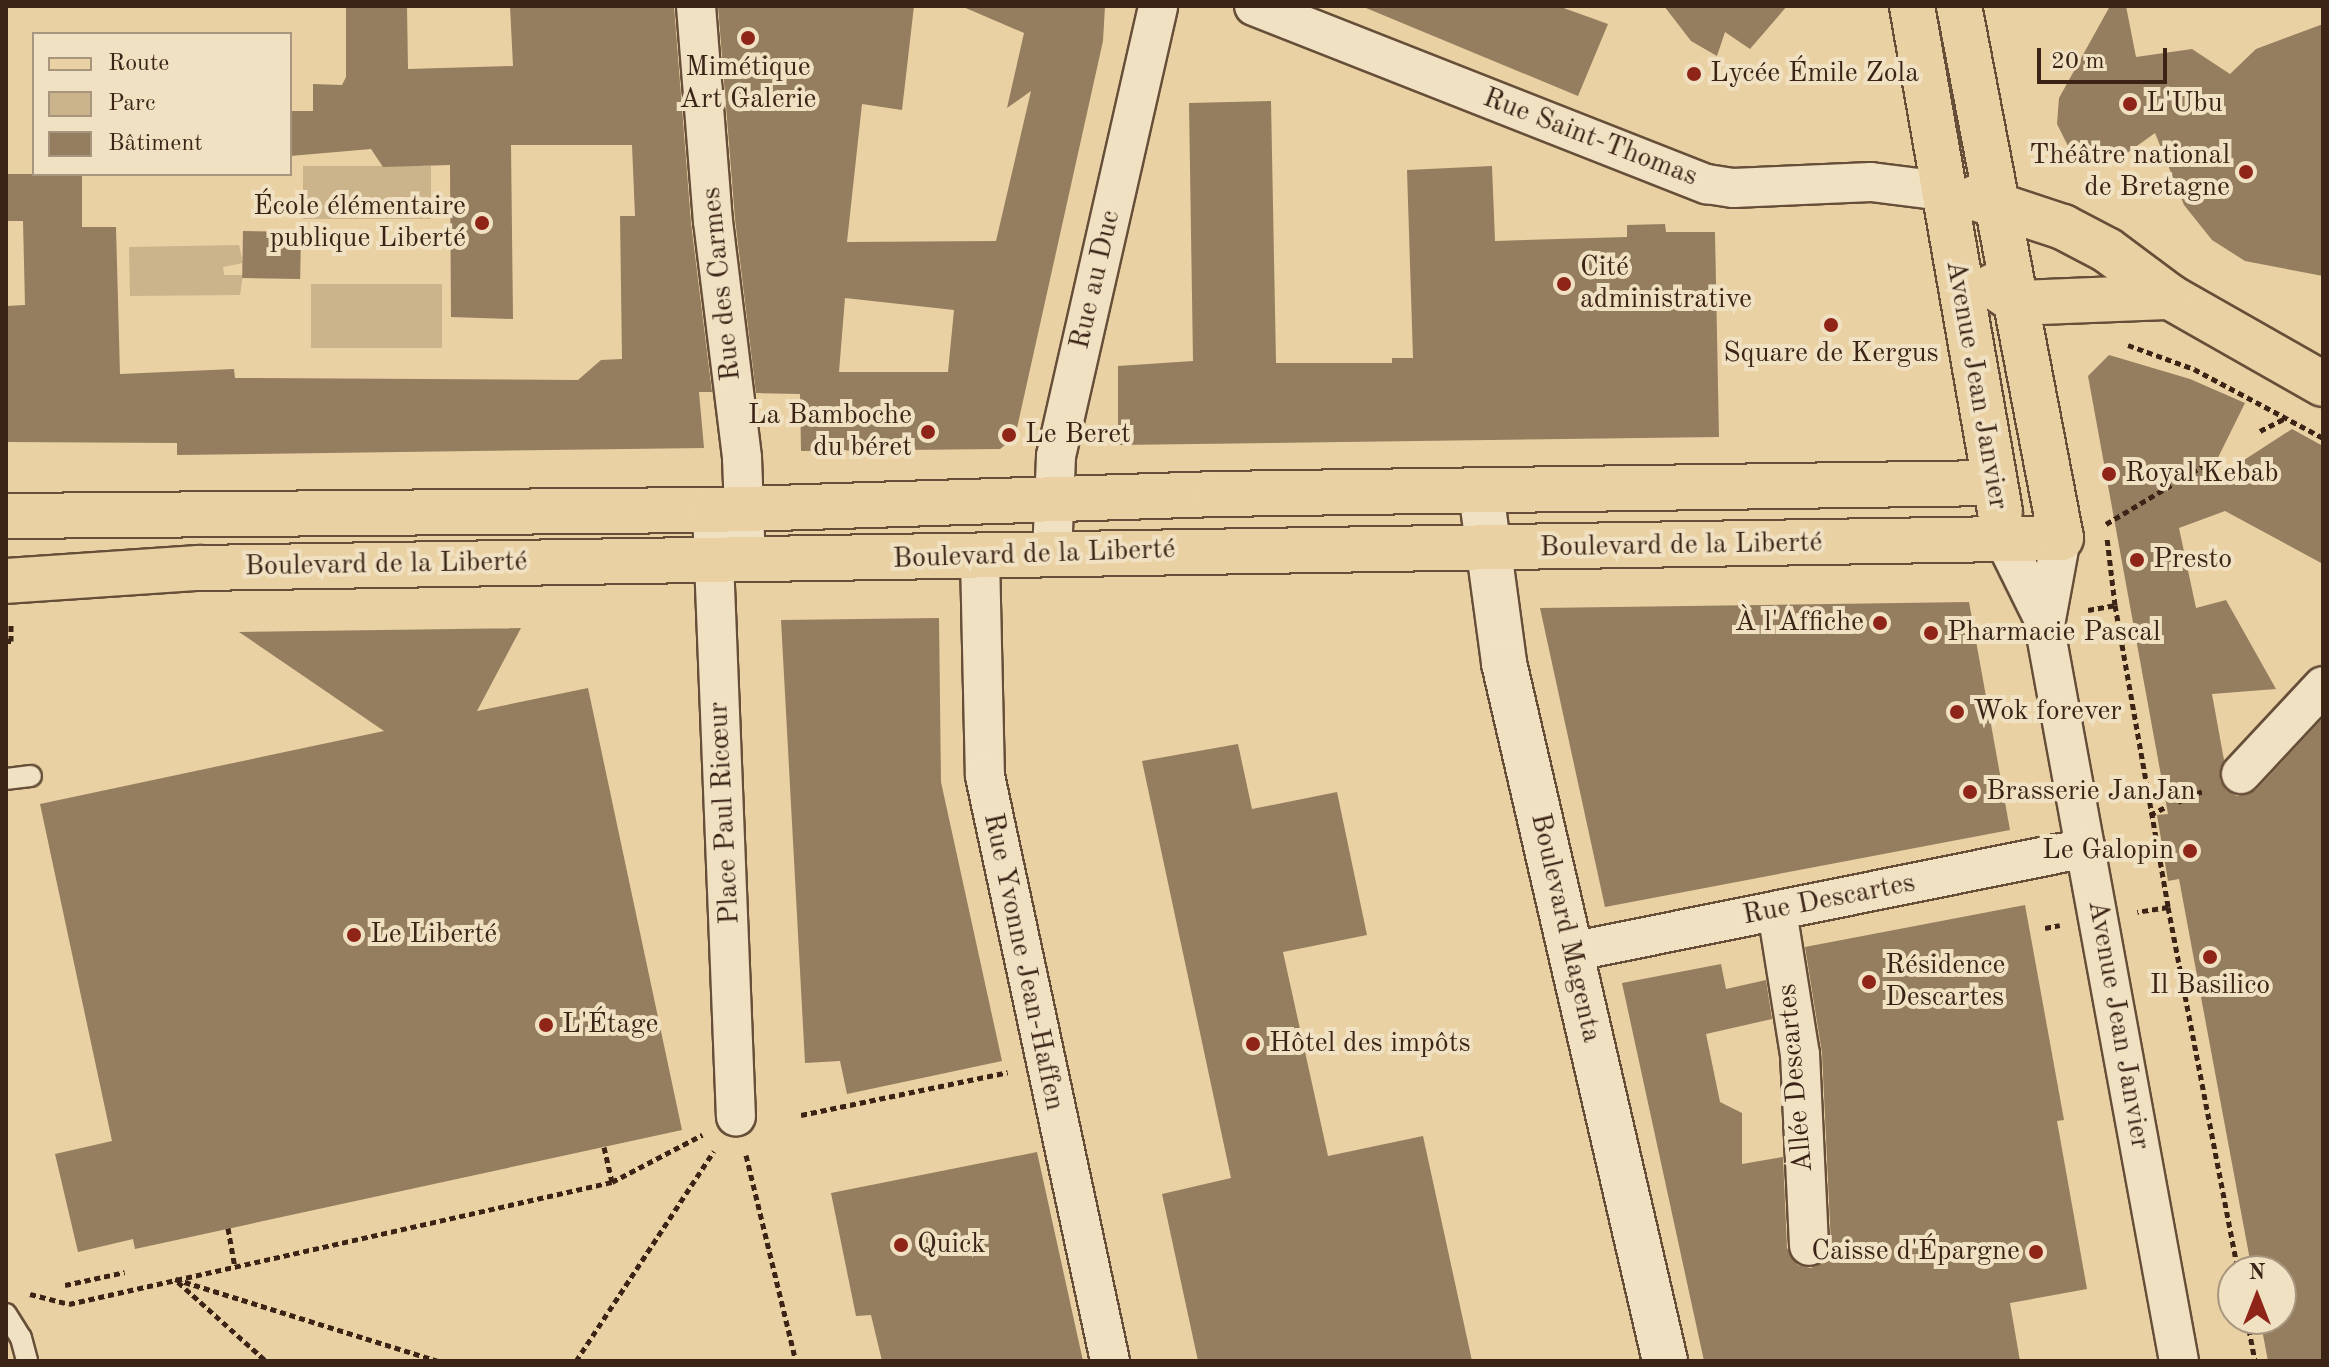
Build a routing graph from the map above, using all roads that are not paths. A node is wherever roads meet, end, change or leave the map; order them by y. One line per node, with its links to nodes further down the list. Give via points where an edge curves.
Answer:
1 (696, 6): 15 (street, Rue des Carmes, via 713,221 742,458)
2 (1158, 6): 14 (street, Rue au Duc, via 1056,456)
3 (1254, 6): 6 (street, Rue Saint-Thomas, via 1707,184 1733,188 1871,182)
4 (1912, 6): 6 (main road, Avenue Jean Janvier)
5 (1959, 6): 7 (main road, Avenue Jean Janvier)
6 (1942, 191): 7 (main road); 8 (main road, Avenue Jean Janvier)
7 (1999, 203): 9 (main road, via 2107,250); 10 (main road, Avenue Jean Janvier)
8 (1952, 250): 10 (main road); 12 (main road, Avenue Jean Janvier)
9 (2170, 297): 10 (main road); 11 (main road)
10 (2018, 303): 18 (main road, Avenue Jean Janvier)
11 (2323, 384)
12 (1994, 483): 13 (main road, Boulevard de la Liberté); 19 (main road, Avenue Jean Janvier)
13 (1481, 492): 14 (main road, Boulevard de la Liberté); 21 (main road, Boulevard Magenta)
14 (1056, 497): 15 (main road, Boulevard de la Liberté); 22 (street, Rue au Duc)
15 (727, 509): 16 (main road, Boulevard de la Liberté); 24 (street, Place Paul Ricœur)
16 (262, 514): 17 (main road, Boulevard de la Liberté); 20 (main road, via 67,544)
17 (6, 516)
18 (2061, 538): 19 (main road, Boulevard de la Liberté); 26 (street, Avenue Jean Janvier)
19 (2005, 541): 21 (main road, Boulevard de la Liberté); 26 (street, Avenue Jean Janvier)
20 (6, 547)
21 (1487, 548): 22 (main road, Boulevard de la Liberté, via 1293,547); 33 (main road, Boulevard Magenta, via 1504,663)
22 (1052, 556): 23 (main road, Boulevard de la Liberté)
23 (980, 558): 24 (main road, Boulevard de la Liberté); 38 (street, Rue Yvonne Jean-Haffen, via 985,776)
24 (728, 562): 25 (main road, Boulevard de la Liberté, via 199,568); 34 (street, Place Paul Ricœur)
25 (6, 581)
26 (2043, 618): 31 (street, Avenue Jean Janvier)
27 (2323, 686): 28 (street)
28 (2241, 774)
29 (31, 776): 30 (lane)
30 (6, 779)
31 (2086, 848): 32 (street, Rue Descartes); 40 (street, Avenue Jean Janvier)
32 (1777, 911): 33 (street, Rue Descartes); 35 (street, Allée Descartes, via 1800,1054)
33 (1571, 952): 39 (main road, Boulevard Magenta)
34 (736, 1117)
35 (1809, 1246)
36 (6, 1314): 37 (lane)
37 (27, 1361)
38 (1110, 1361)
39 (1665, 1361)
40 (2179, 1361)

